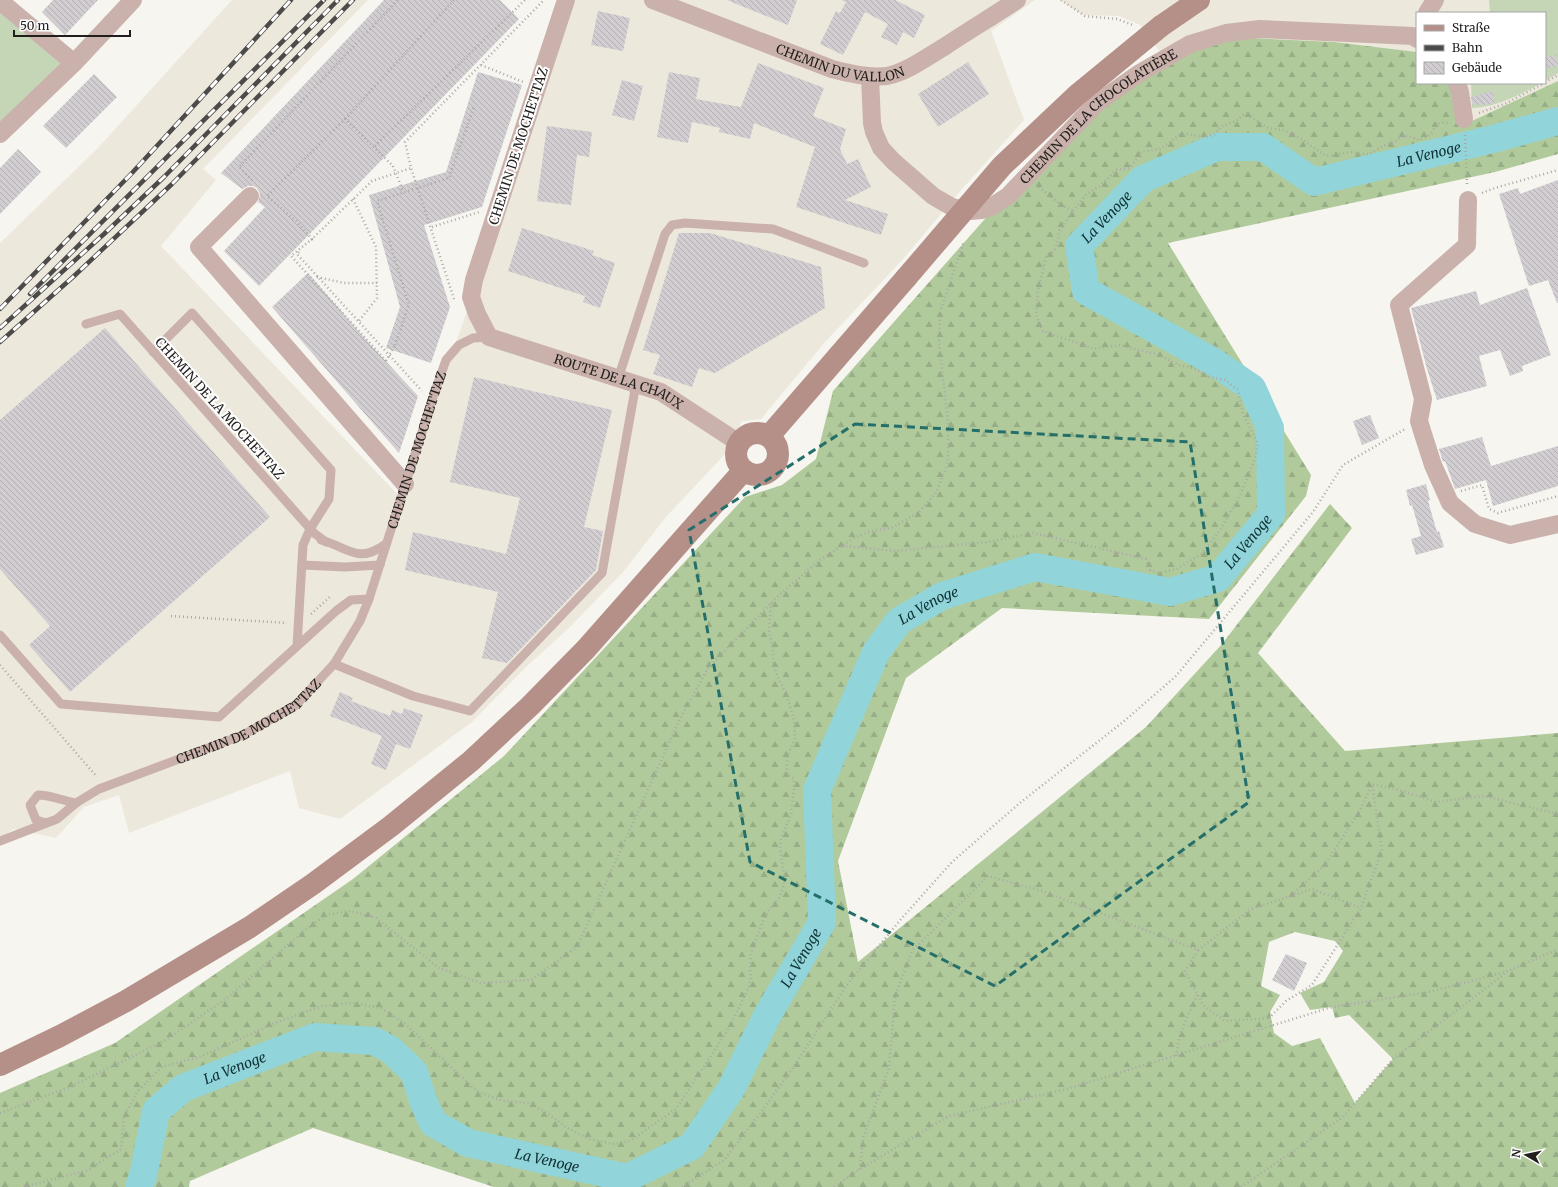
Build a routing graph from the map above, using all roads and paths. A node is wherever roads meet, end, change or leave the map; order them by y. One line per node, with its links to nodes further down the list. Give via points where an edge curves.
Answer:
1 (133, 0): 17 (street)
2 (398, 0): 34 (path, via 239,166)
3 (454, 0): 26 (path)
4 (525, 0): 29 (path)
5 (544, 0): 18 (path)
6 (566, 0): 49 (street, CHEMIN DE MOCHETTAZ, via 474,280 471,297)
7 (653, 0): 20 (street, CHEMIN DU VALLON, via 832,69)
8 (1017, 0): 13 (street, CHEMIN DU VALLON)
9 (1061, 0): 15 (path, via 1085,16 1117,19)
10 (1199, 0): 55 (main road, bridge, via 1162,26 1077,95 1002,166)
11 (1436, 0): 14 (street)
12 (0, 1): 17 (street)
13 (995, 5): 20 (street, CHEMIN DU VALLON, via 921,61 888,76)
14 (1428, 12)
15 (1137, 26)
16 (1416, 35): 33 (street, CHEMIN DE LA CHOCOLATIÈRE, via 1260,29 1226,33 1190,44 1138,74 1097,103)
17 (74, 63): 28 (street)
18 (481, 64): 22 (path); 30 (path, via 405,142)
19 (1558, 75): 21 (path)
20 (870, 77): 33 (street, CHEMIN DE LA CHOCOLATIÈRE, via 872,122 881,148 933,196 952,207 970,211 982,210 1008,196)
21 (1546, 82)
22 (528, 84)
23 (1457, 84): 27 (street)
24 (1542, 84): 27 (path)
25 (474, 108): 35 (path, via 449,178)
26 (346, 119): 29 (path); 34 (path)
27 (1464, 127): 32 (path); 38 (path, via 1441,122 1435,125 1428,136 1419,140 1408,136 1400,137 1370,154 1352,152 1326,156 1297,136 1283,130 1268,128 1243,115 1236,121 1221,126 1214,135 1179,135 1160,149 1141,152 1130,168 1116,170 1087,194)
28 (0, 134)
29 (375, 146): 35 (path, bridge, via 393,166)
30 (411, 168): 36 (path, via 372,181); 40 (path)
31 (1558, 170): 37 (path, via 1495,188)
32 (1466, 174)
33 (1028, 175): 38 (path, via 1060,204)
34 (258, 191): 41 (path, via 296,221); 58 (street, via 199,247)
35 (403, 192): 41 (path, bridge, via 377,201 409,305 395,345 386,361 291,256)
36 (353, 199): 41 (path); 45 (path, via 376,247)
37 (1468, 200): 54 (street, via 1467,245 1399,305 1423,399)
38 (1073, 211): 66 (path, via 1059,231 1054,251 1046,257 1038,290 1036,315 1043,331 1094,349 1120,345 1159,355 1179,365 1196,369 1206,376 1225,380 1238,390 1243,414 1258,444 1240,495 1220,530 1201,554 1177,569 1158,573 1150,570 1146,559 1033,533 988,542 895,551)
39 (480, 212): 40 (path)
40 (432, 227): 46 (path)
41 (312, 239): 44 (path, via 297,254)
42 (964, 239): 66 (path, via 940,312 939,342 948,422 948,463 936,493 919,512 894,526 868,532)
43 (864, 263): 51 (lane, via 773,229 685,223 672,225 665,234)
44 (316, 276): 45 (path, via 344,283); 47 (path)
45 (376, 283): 47 (path, via 377,298)
46 (456, 305)
47 (359, 321): 53 (path)
48 (86, 324): 50 (lane, CHEMIN DE LA MOCHETTAZ, via 120,314)
49 (489, 337): 51 (street, ROUTE DE LA CHAUX); 58 (lane, CHEMIN DE MOCHETTAZ, via 473,338 459,345 446,360)
50 (153, 352): 62 (lane, CHEMIN DE LA MOCHETTAZ); 62 (lane, via 192,313 330,470 329,499)
51 (618, 379): 52 (street, ROUTE DE LA CHAUX)
52 (636, 384): 56 (street, ROUTE DE LA CHAUX, via 662,392); 77 (lane, via 602,573 470,711 413,696)
53 (426, 395)
54 (1423, 434): 59 (street); 98 (path, via 1343,465 1313,512 1175,677 1123,722 1021,802 952,862 846,986 793,1068 724,1160)
55 (769, 436): 56 (main road, via 762,433 749,434); 57 (main road, via 779,453 774,466 763,474)
56 (739, 443): 57 (main road, via 737,457)
57 (744, 470): 94 (main road, via 586,649 530,706 471,761 391,826 250,927 126,1001)
58 (405, 484): 64 (lane, CHEMIN DE MOCHETTAZ)
59 (1445, 494): 60 (path, via 1482,485 1489,508 1498,513); 61 (street, via 1450,503 1475,524 1510,535)
60 (1558, 496)
61 (1558, 524)
62 (310, 528): 63 (lane, CHEMIN DE LA MOCHETTAZ); 65 (lane)
63 (326, 542): 64 (lane, CHEMIN DE LA MOCHETTAZ, via 355,553 378,550); 65 (lane, CHEMIN DE LA MOCHETTAZ, via 316,539)
64 (386, 544): 68 (lane, CHEMIN DE MOCHETTAZ)
65 (303, 545): 67 (lane)
66 (842, 546): 71 (path, via 820,560)
67 (302, 565): 68 (lane); 76 (lane)
68 (380, 565): 70 (lane, CHEMIN DE MOCHETTAZ)
69 (331, 596): 73 (path)
70 (369, 599): 76 (lane, via 351,600); 77 (lane, CHEMIN DE MOCHETTAZ, via 360,621)
71 (771, 603): 95 (path, via 708,668 678,723 576,947 531,980 480,983 439,968 376,918 351,911 326,915 227,998 166,1040 70,1087); 97 (path, via 773,661 794,720 795,739 787,756 788,774 794,779 791,814 780,848 784,885 779,898 768,910 751,953 749,987 728,1030 676,1109 630,1141 614,1144 589,1139 529,1103 503,1101 478,1092 403,1022 381,1008 352,1003 322,1006 202,1056 162,1067 137,1092 124,1117 121,1149 88,1170)
72 (171, 616): 74 (path)
73 (308, 617)
74 (290, 624)
75 (0, 635): 76 (lane, via 61,704 219,717)
76 (297, 646)
77 (334, 664): 80 (lane, CHEMIN DE MOCHETTAZ, via 296,705 243,735)
78 (0, 665): 80 (path)
79 (1372, 784): 82 (path, via 1436,802 1484,796); 85 (path, via 1359,812 1324,866); 86 (path, via 1382,850)
80 (100, 785): 81 (lane, CHEMIN DE MOCHETTAZ)
81 (76, 803): 83 (lane, CHEMIN DE MOCHETTAZ, via 57,819); 83 (lane, via 49,795 38,795 30,805 36,820)
82 (1558, 814)
83 (46, 822): 84 (lane, CHEMIN DE MOCHETTAZ)
84 (0, 840)
85 (1292, 895): 86 (path, via 1312,889); 88 (path, via 1251,909)
86 (1361, 908): 91 (path, via 1312,985 1286,1001)
87 (1558, 949): 89 (path)
88 (1198, 950): 90 (path, via 1185,971); 96 (path, via 1042,891 988,876 912,951 895,996 889,1068 863,1138)
89 (1508, 971): 92 (path, via 1429,992 1332,1007); 100 (path, via 1393,1059 1343,1117)
90 (1197, 994): 91 (path, via 1202,1005 1225,1021); 93 (path, via 1180,1034)
91 (1269, 1018): 92 (path)
92 (1272, 1026): 93 (path)
93 (1176, 1056): 96 (path, via 1067,1089 949,1116)
94 (0, 1065)
95 (0, 1113)
96 (860, 1169): 99 (path)
97 (24, 1187)
98 (682, 1187)
99 (834, 1187)
100 (1241, 1187)

